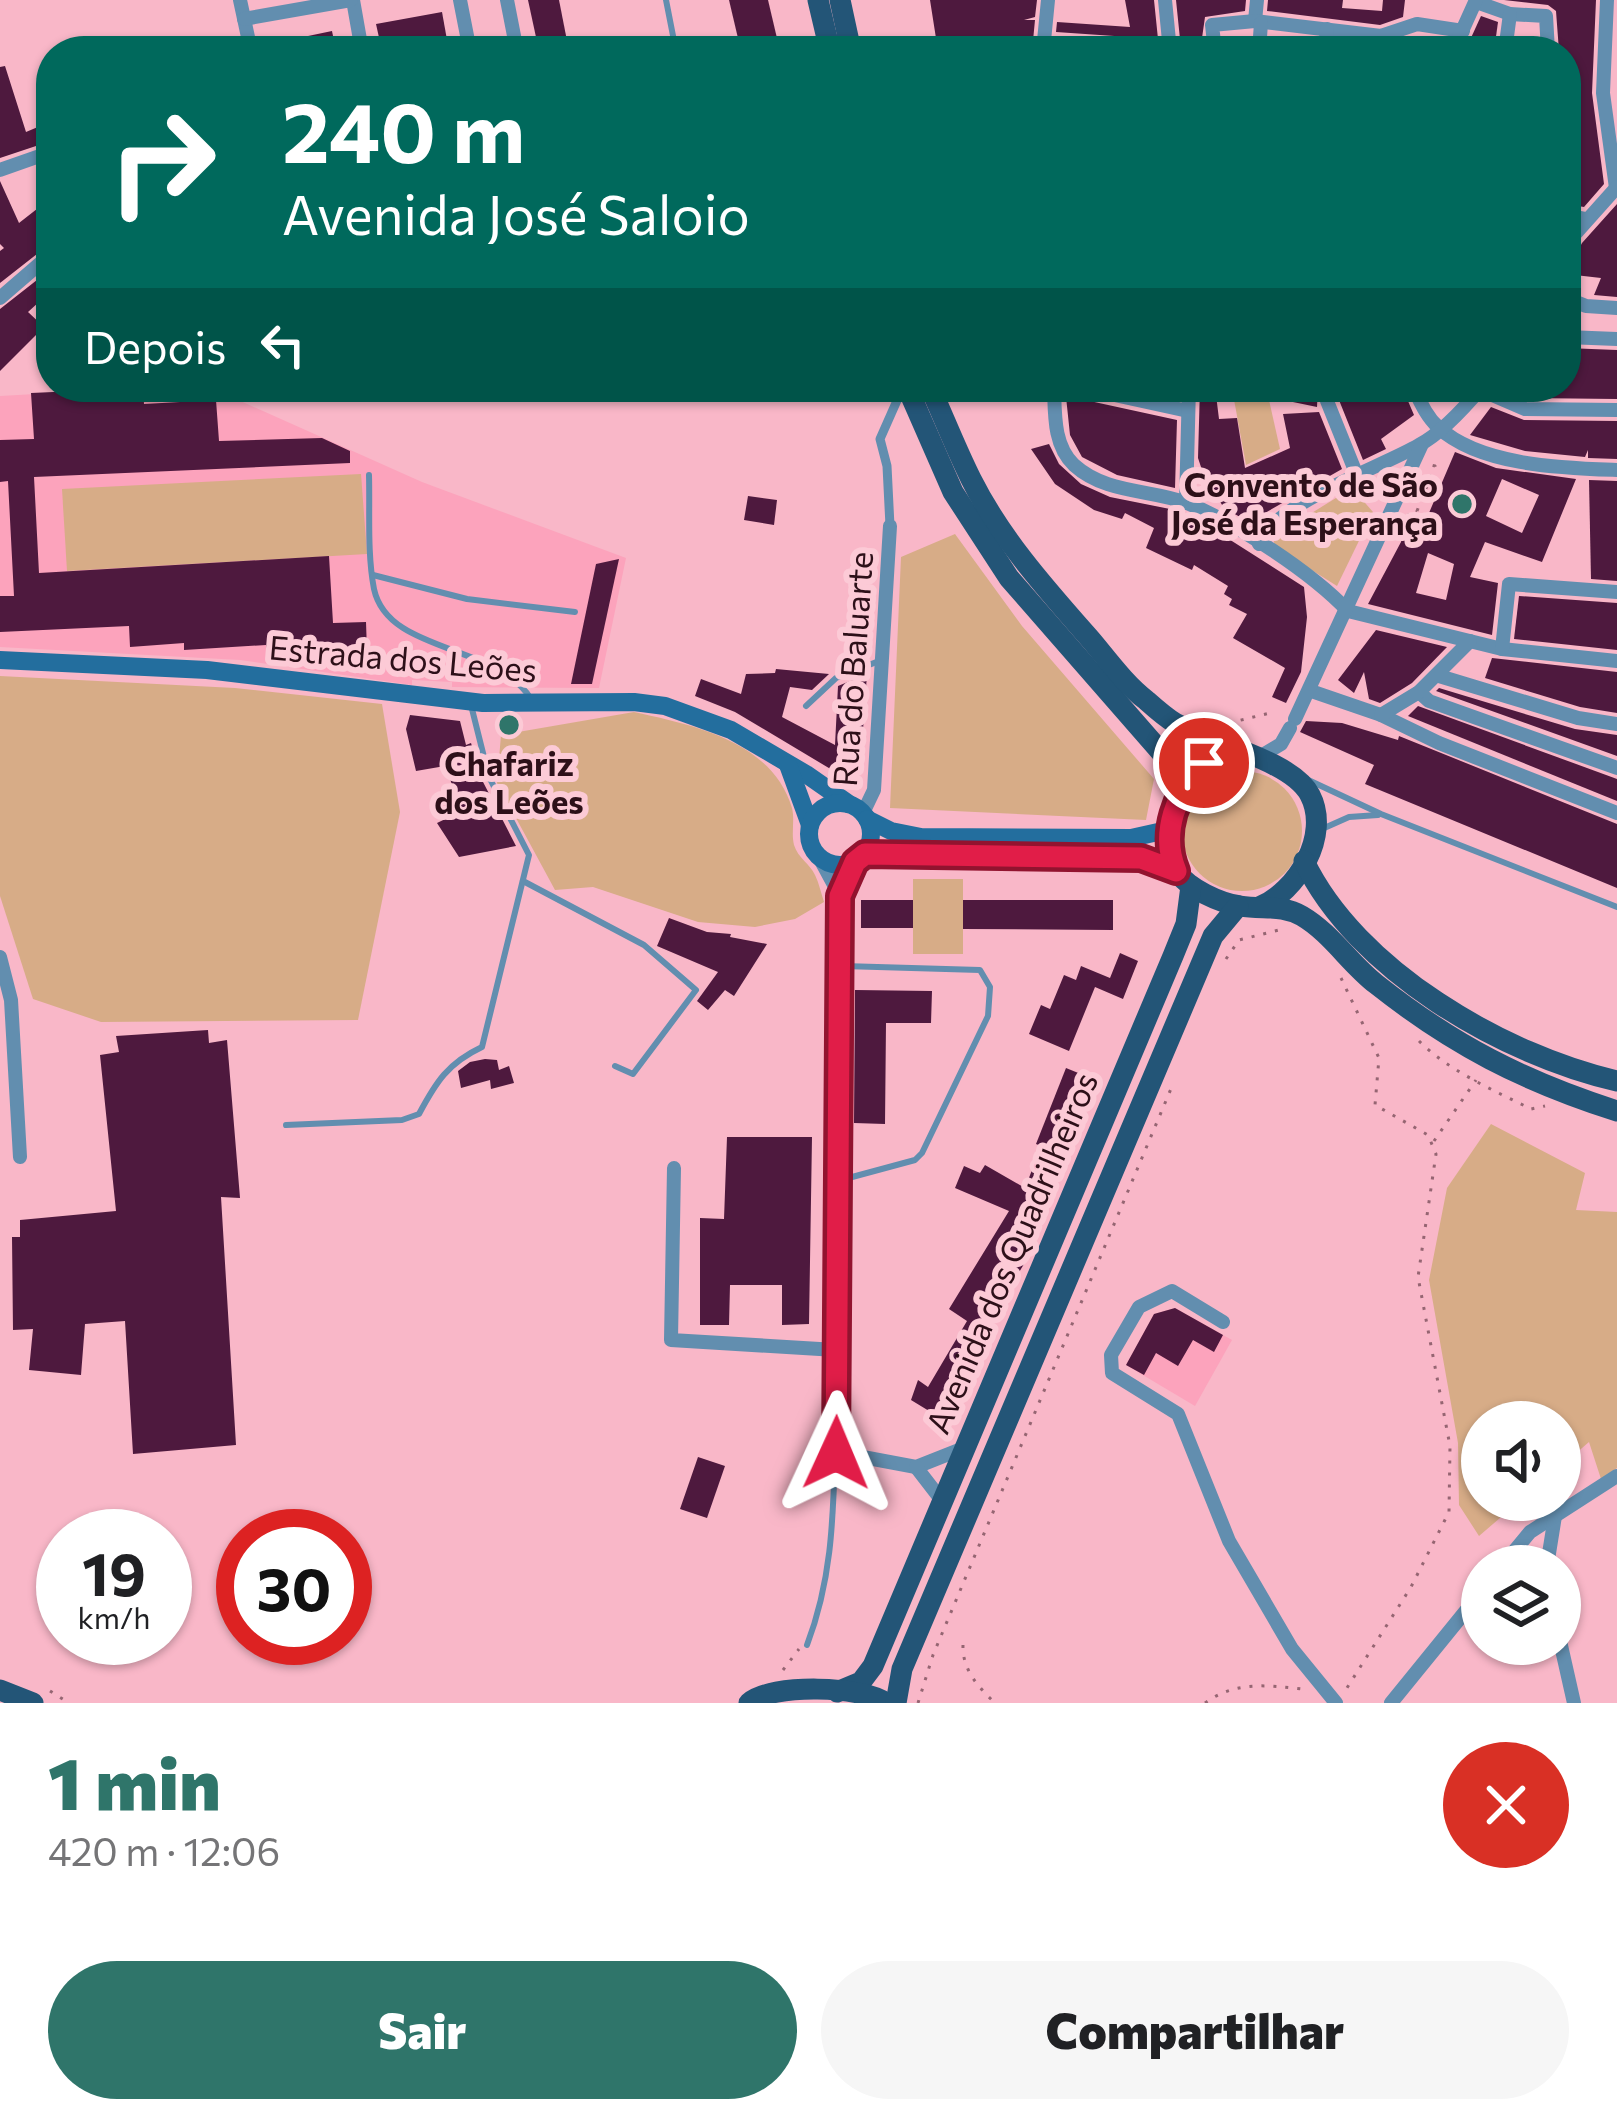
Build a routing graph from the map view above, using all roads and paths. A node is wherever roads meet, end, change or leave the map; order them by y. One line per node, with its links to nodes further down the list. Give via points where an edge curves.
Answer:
1 (240, 0): 14 (street)
2 (352, 0): 14 (street); 19 (street)
3 (460, 0): 20 (street)
4 (508, 0): 21 (street)
5 (665, 0): 22 (lane)
6 (818, 0): 23 (main road)
7 (840, 0): 24 (main road)
8 (1048, 0): 25 (street)
9 (1166, 0): 26 (street)
10 (1257, 0): 15 (street)
11 (1607, 0): 37 (street, via 1603,93)
12 (1476, 1): 13 (street); 17 (street)
13 (1510, 14): 33 (street); 34 (street, via 1546,16)
14 (244, 19): 18 (street)
15 (1258, 22): 16 (street); 27 (street, via 1212,26); 28 (street)
16 (1328, 29): 29 (street); 30 (street)
17 (1463, 31): 31 (street, via 1418,24); 32 (street)
18 (247, 36)
19 (359, 36)
20 (467, 36)
21 (514, 36)
22 (673, 36)
23 (826, 36)
24 (848, 36)
25 (1045, 36)
26 (1169, 36)
27 (1213, 36)
28 (1258, 36)
29 (1327, 36)
30 (1352, 36)
31 (1395, 36)
32 (1461, 36)
33 (1507, 36)
34 (1547, 36)
35 (36, 157): 36 (street)
36 (0, 170)
37 (1615, 193): 39 (street)
38 (1581, 218): 39 (street)
39 (1586, 219): 40 (street)
40 (1581, 225)
41 (36, 267): 42 (street)
42 (0, 298)
43 (1581, 303): 44 (street)
44 (1617, 308)
45 (1581, 338): 46 (street)
46 (1617, 340)
47 (898, 402): 67 (street, via 880,439)
48 (912, 402): 92 (main road, via 953,492 1009,578 1167,759)
49 (937, 402): 88 (main road, via 972,482 1040,582 1140,696 1175,723)
50 (1055, 402): 65 (street, via 1056,430 1073,464 1106,484)
51 (1147, 402): 58 (street)
52 (1189, 402): 58 (street)
53 (1327, 402): 62 (street)
54 (1423, 402): 59 (street)
55 (1467, 402): 59 (street)
56 (1510, 402): 57 (street)
57 (1617, 410)
58 (1188, 411): 65 (street)
59 (1439, 429): 60 (street); 61 (street, via 1543,468)
60 (1422, 444): 62 (street); 71 (street)
61 (1617, 470)
62 (1356, 473): 68 (street, via 1270,526)
63 (1432, 474): 66 (path, via 1417,511)
64 (369, 475): 69 (lane)
65 (1186, 503): 68 (street)
66 (1428, 516)
67 (890, 526): 75 (street, Rua do Baluarte)
68 (1258, 544): 71 (street)
69 (373, 574): 72 (lane, via 467,598); 82 (lane, via 383,613 403,629 507,671)
70 (1617, 592): 74 (street, via 1509,584)
71 (1348, 610): 73 (street); 79 (street)
72 (575, 612)
73 (1470, 641): 74 (street); 78 (street)
74 (1502, 649): 77 (street)
75 (882, 659): 83 (lane, via 836,678); 93 (street, Rua do Baluarte, via 874,790)
76 (0, 660): 81 (main road, Estrada dos Leões, via 207,670)
77 (1617, 661)
78 (1439, 676): 80 (street); 87 (street)
79 (1311, 691): 85 (street); 88 (street, via 1281,744)
80 (1419, 692): 85 (street); 90 (street)
81 (471, 701): 82 (main road, Estrada dos Leões); 103 (lane, via 484,765 529,855)
82 (534, 703): 89 (main road, Estrada dos Leões, via 665,706 731,730)
83 (806, 706)
84 (1274, 712): 86 (path)
85 (1382, 715): 94 (street)
86 (1225, 724)
87 (1617, 724)
88 (1251, 757): 91 (main road); 92 (main road, via 1204,763)
89 (788, 765): 93 (main road, Estrada dos Leões); 96 (main road)
90 (1617, 768)
91 (1293, 775): 95 (lane); 98 (main road, via 1308,790)
92 (1182, 795): 97 (main road)
93 (860, 812): 96 (main road, via 825,807); 97 (main road, Estrada dos Leões, via 921,837 1131,838); 99 (main road, via 871,831)
94 (1617, 813)
95 (1381, 814): 98 (lane); 106 (lane)
96 (810, 825): 100 (main road)
97 (1168, 830): 102 (main road, via 1167,851)
98 (1316, 832): 101 (main road)
99 (860, 858): 100 (main road); 102 (main road, via 1141,858); 104 (street)
100 (820, 859): 104 (street)
101 (1304, 861): 105 (main road, via 1279,898); 115 (main road, via 1355,933 1437,1000 1539,1056)
102 (1183, 879): 105 (main road); 124 (main road, Avenida dos Quadrilheiros, via 1186,924 1174,956)
103 (523, 881): 112 (lane, via 644,945 696,990 633,1075); 117 (lane, via 482,1047 440,1075 419,1114)
104 (840, 896): 111 (street)
105 (1249, 906): 116 (main road, via 1306,918 1399,1002 1492,1062); 144 (main road, Avenida dos Quadrilheiros, via 1213,935 902,1669)
106 (1617, 907)
107 (1296, 927): 109 (path, via 1246,937)
108 (0, 958): 119 (street, via 11,1000)
109 (1225, 961)
110 (1335, 965): 118 (path, via 1379,1058 1375,1105)
111 (839, 966): 121 (street); 121 (lane, via 980,970 991,987 988,1016 922,1153)
112 (615, 1066)
113 (1178, 1071): 145 (path)
114 (1476, 1081): 118 (path)
115 (1617, 1081)
116 (1617, 1111)
117 (286, 1125)
118 (1433, 1142): 148 (path, via 1418,1277 1450,1446 1449,1512)
119 (20, 1157)
120 (674, 1168): 123 (street, via 671,1340)
121 (837, 1181): 123 (street)
122 (1222, 1322): 148 (street, via 1172,1292 1155,1299 1138,1307 1111,1355 1112,1372 1178,1414 1229,1541 1292,1648)
123 (836, 1350): 125 (street)
124 (966, 1447): 126 (street); 129 (main road, Avenida dos Quadrilheiros)
125 (836, 1453): 126 (street); 133 (lane, via 831,1560)
126 (916, 1467): 129 (street)
127 (1617, 1476): 128 (street)
128 (1581, 1499)
129 (943, 1502): 140 (main road, Avenida dos Quadrilheiros, via 869,1674)
130 (1547, 1521): 131 (street)
131 (1519, 1545)
132 (1461, 1617): 149 (street)
133 (811, 1634): 134 (lane); 137 (path)
134 (807, 1645)
135 (963, 1645): 146 (path, via 971,1676)
136 (1565, 1665): 150 (street)
137 (781, 1673)
138 (0, 1690): 141 (main road)
139 (1306, 1690): 147 (path, via 1247,1686)
140 (837, 1692): 142 (main road, via 772,1690); 143 (main road)
141 (33, 1703)
142 (749, 1703)
143 (886, 1703)
144 (896, 1703)
145 (918, 1703)
146 (995, 1703)
147 (1205, 1703)
148 (1337, 1703)
149 (1391, 1703)
150 (1574, 1703)

